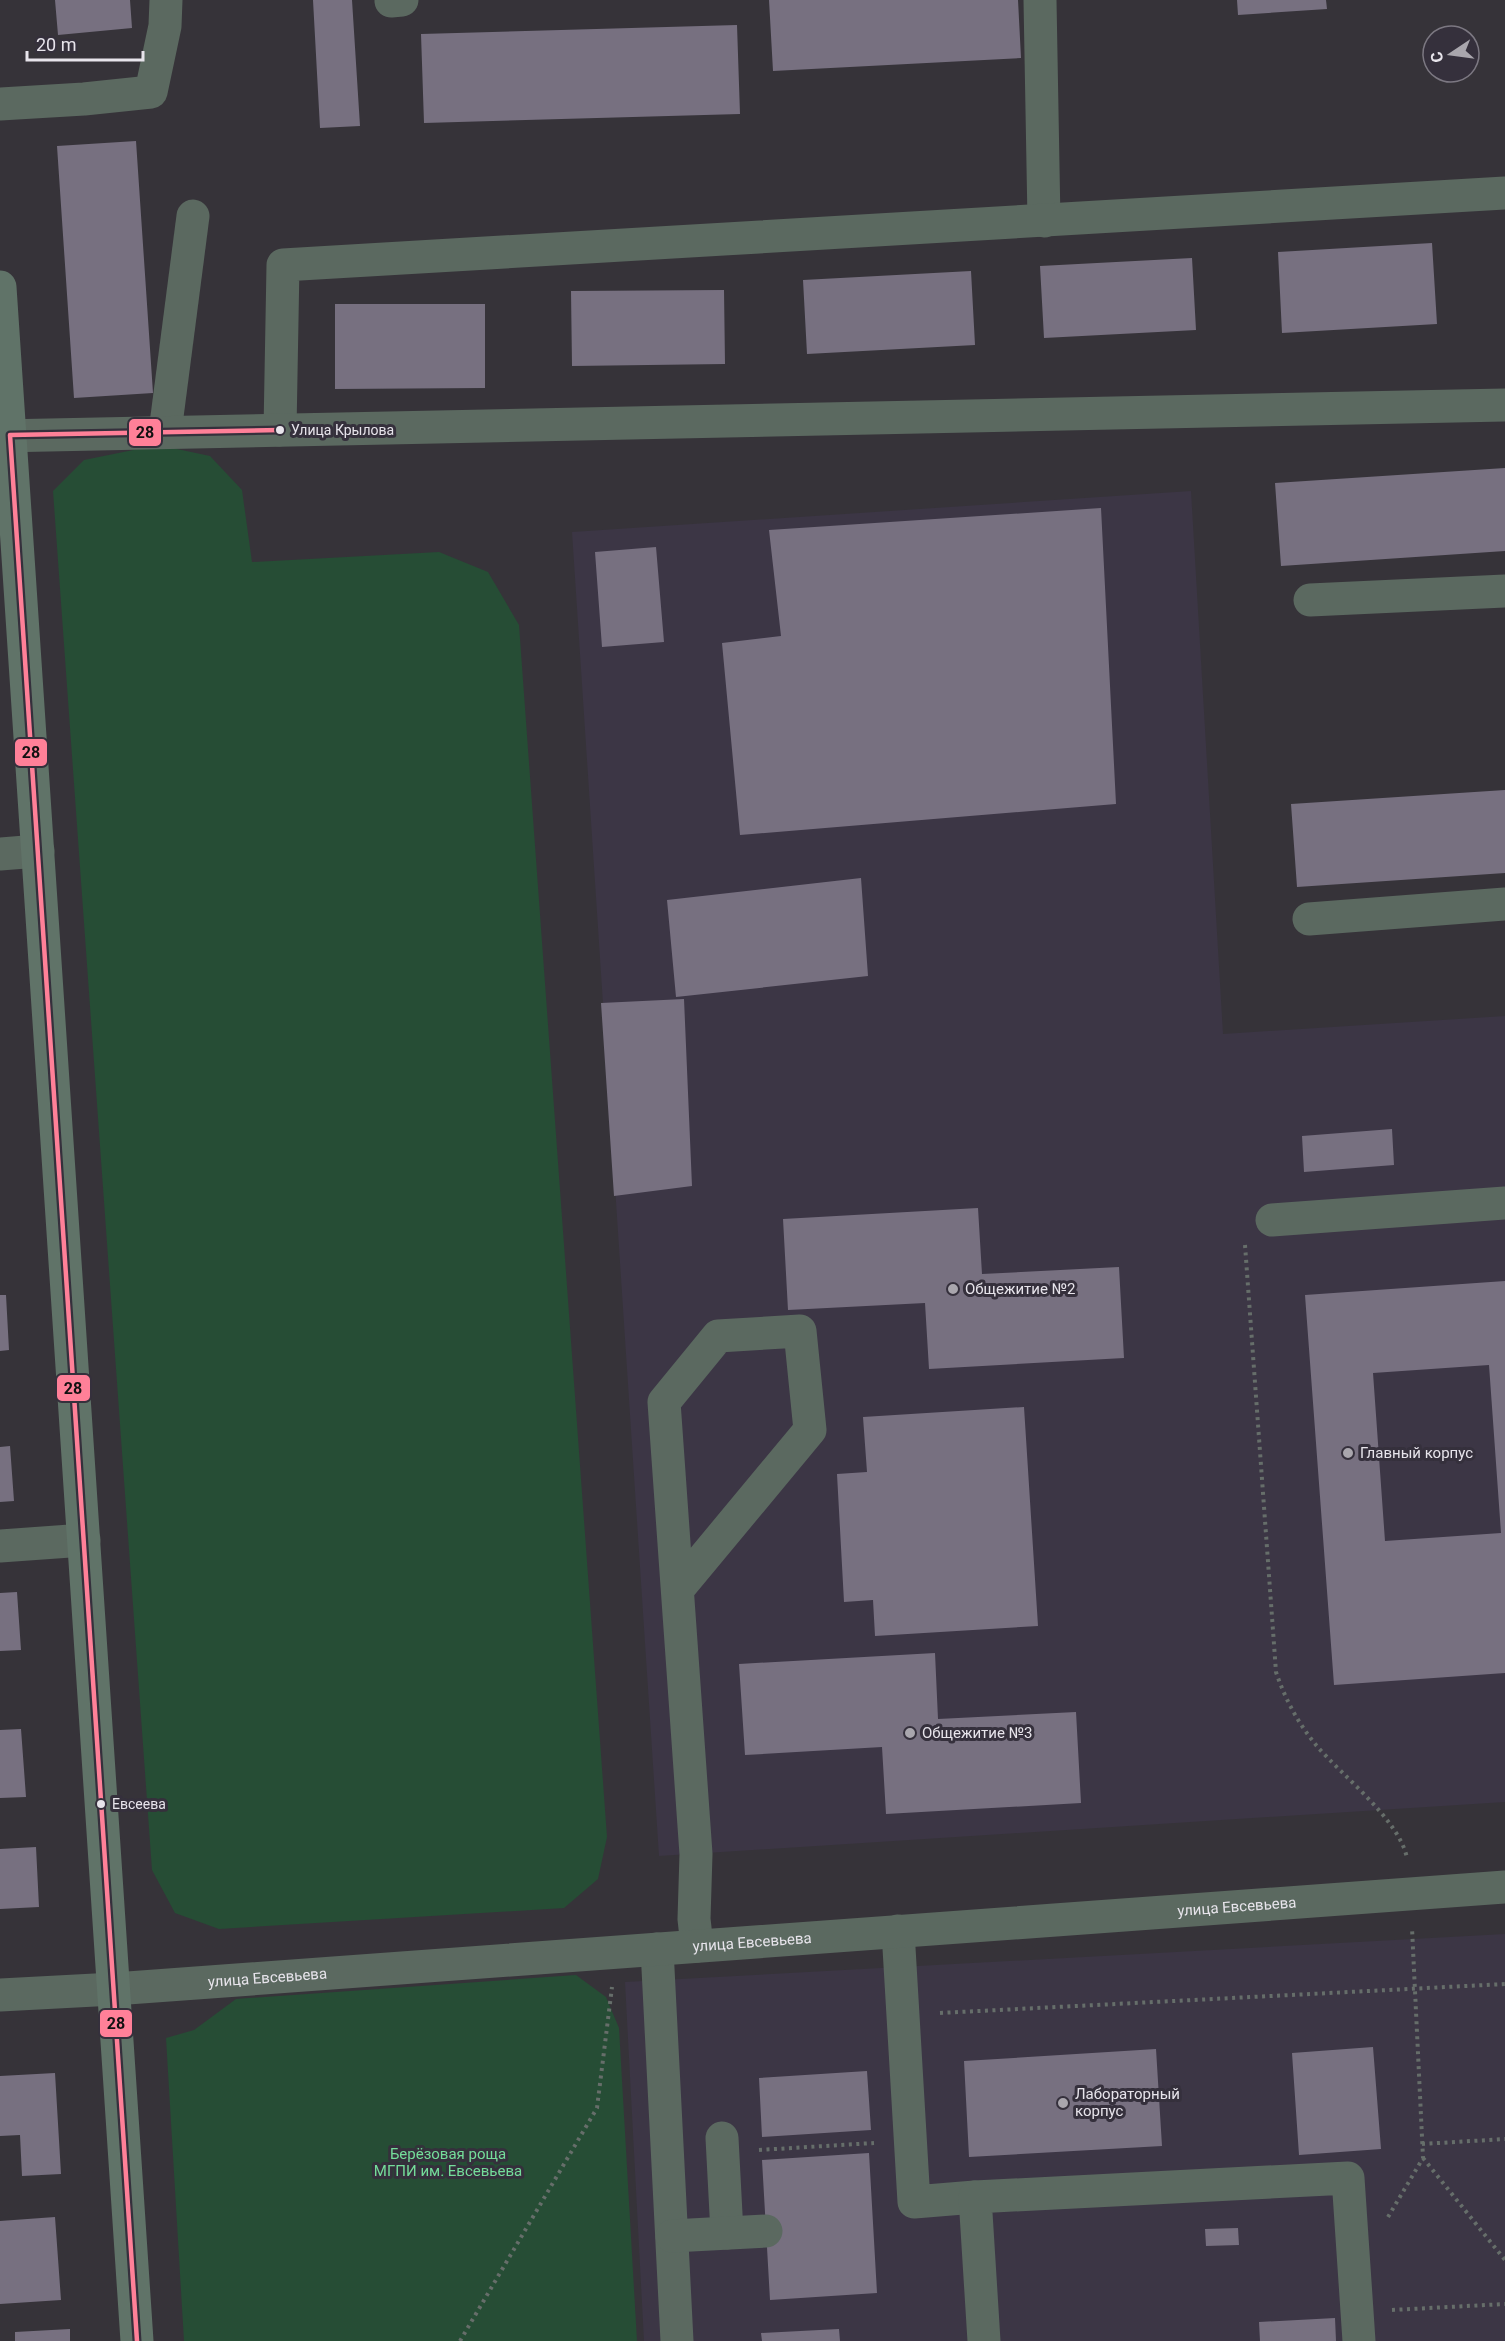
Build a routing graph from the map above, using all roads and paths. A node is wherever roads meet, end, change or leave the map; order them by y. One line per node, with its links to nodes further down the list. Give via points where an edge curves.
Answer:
1 (166, 0): 5 (street, via 152,92)
2 (402, 0): 4 (street)
3 (1041, 0): 8 (street)
4 (391, 1)
5 (0, 104)
6 (1505, 193): 8 (street)
7 (193, 216): 12 (street)
8 (1044, 220): 11 (street, via 283,265)
9 (0, 287): 13 (main road)
10 (1505, 405): 11 (street)
11 (280, 430): 12 (street)
12 (165, 432): 13 (street)
13 (5, 435): 16 (main road)
14 (1505, 591): 15 (street)
15 (1310, 600)
16 (38, 851): 17 (street); 22 (main road)
17 (0, 854)
18 (1505, 904): 19 (street)
19 (1309, 919)
20 (1505, 1203): 21 (street)
21 (1272, 1220): 26 (path, via 1260,1221 1244,1236 1276,1672 1293,1711 1316,1744 1392,1826 1405,1848)
22 (84, 1540): 23 (street); 31 (main road)
23 (0, 1546)
24 (678, 1589): 24 (street, via 664,1402 718,1336 801,1331 810,1430); 28 (street, via 696,1854)
25 (1505, 1887): 26 (street, улица Евсевьева)
26 (1411, 1894): 27 (street, улица Евсевьева); 32 (path)
27 (898, 1931): 28 (street, улица Евсевьева); 34 (street)
28 (697, 1946): 29 (street, улица Евсевьева)
29 (657, 1957): 31 (street, улица Евсевьева); 42 (street); 47 (path, via 623,1972 612,1983 597,2108)
30 (1505, 1983): 32 (path)
31 (114, 1989): 33 (street, улица Евсевьева); 46 (main road)
32 (1415, 1989): 34 (path); 37 (path)
33 (0, 1995)
34 (903, 2015): 36 (street)
35 (1505, 2139): 37 (path)
36 (911, 2141): 38 (path); 39 (street, via 914,2202)
37 (1422, 2144): 43 (path, via 1423,2158)
38 (723, 2145): 41 (street)
39 (975, 2198): 45 (street, via 1348,2178); 49 (street)
40 (766, 2231): 41 (street)
41 (727, 2233): 42 (street)
42 (672, 2236): 48 (street)
43 (1505, 2260)
44 (1505, 2304): 45 (path)
45 (1358, 2327)
46 (137, 2341)
47 (460, 2341)
48 (677, 2341)
49 (984, 2341)

